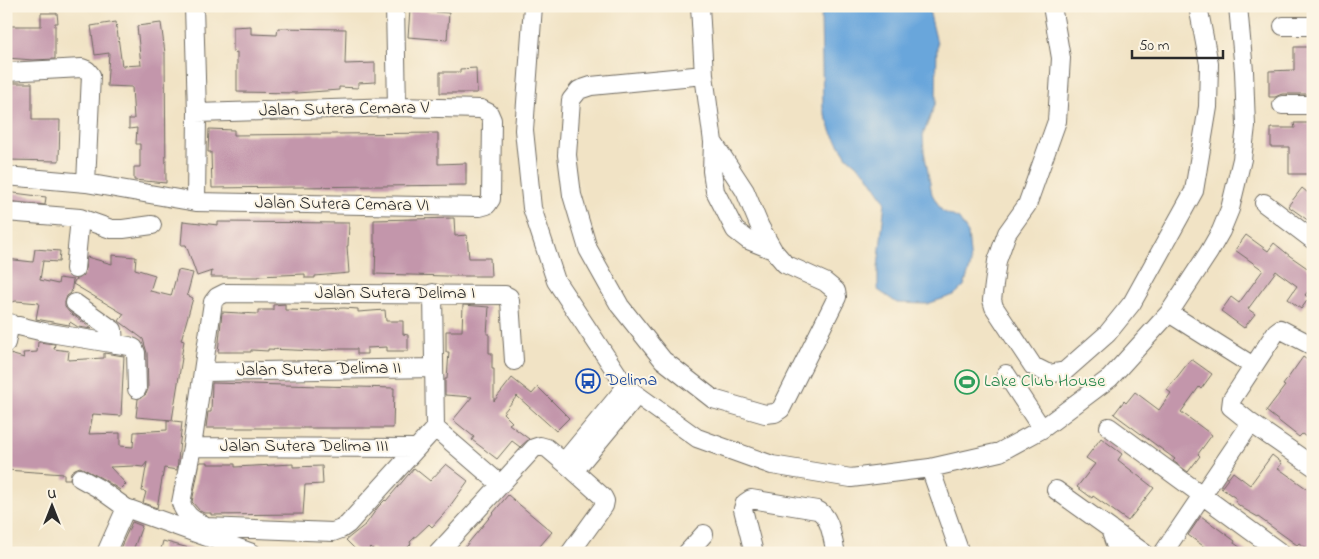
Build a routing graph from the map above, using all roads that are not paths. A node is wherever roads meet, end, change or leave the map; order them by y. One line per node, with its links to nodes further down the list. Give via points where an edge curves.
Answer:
1 (194, 6): 15 (street)
2 (395, 6): 14 (street)
3 (533, 6): 41 (street, via 524,130 532,208 556,281)
4 (700, 6): 11 (street)
5 (1052, 6): 6 (street, via 1061,58 1057,121 1026,205 1007,233 997,261 992,300 1034,366 1049,374 1064,371 1107,334 1132,303 1194,191 1208,107 1209,64)
6 (1198, 6)
7 (1238, 6): 30 (street, via 1246,126 1242,159 1221,231)
8 (1283, 26): 9 (street)
9 (1313, 26)
10 (6, 72): 18 (street, via 82,68 91,75)
11 (704, 76): 16 (street); 26 (street, via 591,86 579,90 571,100 567,155 572,195 588,249 620,306 663,360 713,400 765,414 781,409 837,297 836,291 825,282 785,264)
12 (1282, 105): 13 (street)
13 (1313, 105)
14 (397, 107): 15 (street, Jalan Sutera Cemara V); 21 (street, Jalan Sutera Cemara V, via 481,109 489,113 492,120 491,199)
15 (198, 113): 19 (street)
16 (713, 142): 26 (street, via 745,191); 26 (street, via 715,191 735,230 748,240)
17 (6, 176): 18 (street, Jalan Sutera Cemara VI)
18 (86, 183): 19 (street, Jalan Sutera Cemara VI)
19 (196, 202): 21 (street, Jalan Sutera Cemara VI)
20 (1264, 203): 25 (street)
21 (487, 205)
22 (6, 212): 23 (street)
23 (80, 218): 24 (street, via 111,229); 27 (street)
24 (152, 225)
25 (1313, 240)
26 (773, 250)
27 (75, 269)
28 (433, 293): 35 (street, Jalan Sutera Delima I, via 505,294 509,297); 37 (street); 38 (street, Jalan Sutera Delima I, via 225,293 213,302)
29 (75, 303): 34 (street, via 113,330)
30 (1172, 309): 36 (street); 45 (street, via 1110,378)
31 (8, 323): 33 (street); 34 (street)
32 (1311, 341): 36 (street, via 1280,329)
33 (6, 343)
34 (114, 344): 40 (street, via 134,348)
35 (514, 361)
36 (1256, 362): 42 (street, via 1231,404)
37 (434, 368): 38 (street, Jalan Sutera Delima II); 44 (street)
38 (204, 372): 46 (street)
39 (1006, 374): 45 (street)
40 (137, 389)
41 (631, 391): 48 (street); 50 (street, via 697,438 772,465 851,478)
42 (1251, 423): 49 (street); 54 (street)
43 (1109, 427): 54 (street)
44 (435, 428): 47 (street); 52 (street)
45 (1042, 428): 50 (street, via 1000,452)
46 (192, 447): 47 (street, Jalan Sutera Delima III); 47 (street, via 181,503 189,517 206,527 333,532 348,524)
47 (416, 448)
48 (569, 466): 52 (street, via 540,446 534,448); 58 (street, via 605,501)
49 (1313, 466)
50 (930, 468): 65 (street)
51 (80, 478): 55 (street)
52 (500, 484): 61 (street)
53 (1056, 490): 56 (street)
54 (1201, 494): 68 (street); 69 (street)
55 (126, 508): 59 (street); 60 (street)
56 (1110, 529): 66 (street); 67 (street)
57 (704, 534): 62 (street)
58 (574, 551)
59 (106, 553)
60 (252, 553)
61 (438, 553)
62 (687, 553)
63 (754, 553): 64 (street, via 743,509 751,499 823,512)
64 (836, 553)
65 (960, 553)
66 (1118, 553)
67 (1144, 553)
68 (1163, 553)
69 (1281, 553)

